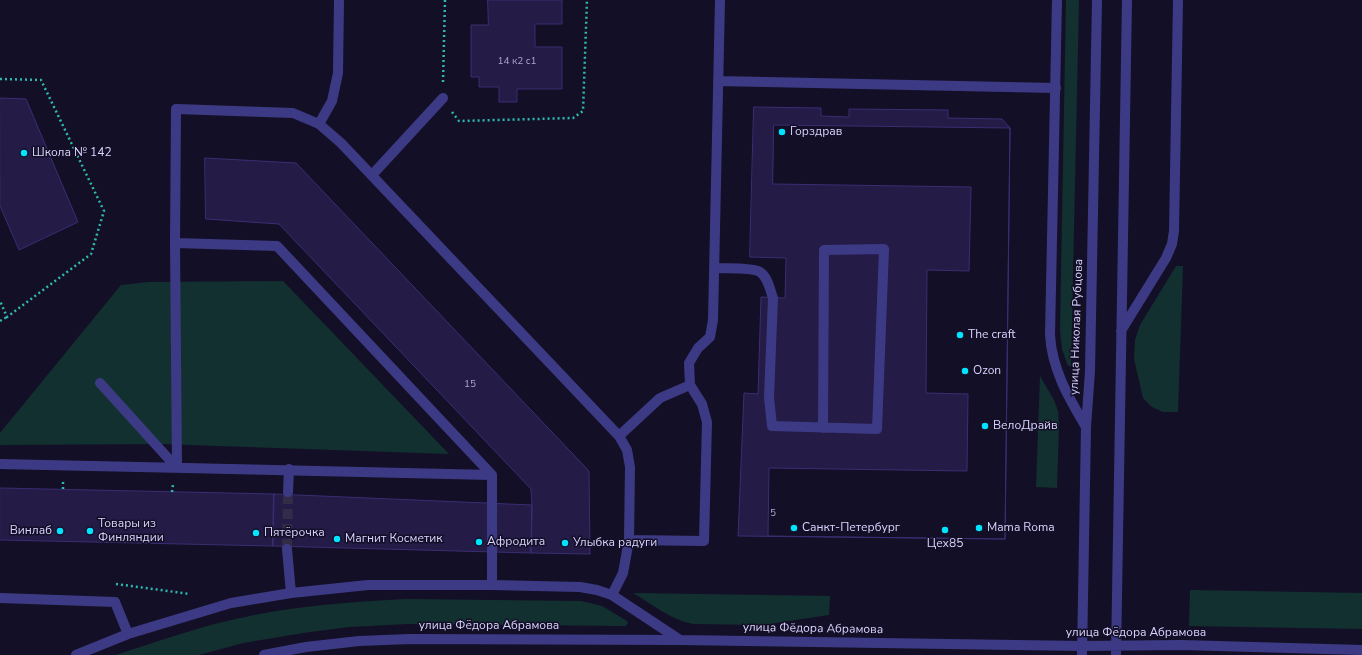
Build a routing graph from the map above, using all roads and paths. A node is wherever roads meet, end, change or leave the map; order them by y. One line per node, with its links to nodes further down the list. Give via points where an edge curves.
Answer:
1 (339, 0): 13 (street, via 338,73 332,101)
2 (444, 0): 12 (path)
3 (587, 0): 12 (path, via 583,111 573,118 459,121)
4 (720, 0): 10 (street)
5 (1057, 0): 11 (street)
6 (1097, 0): 23 (street, улица Николая Рубцова, via 1090,370)
7 (1126, 0): 20 (street)
8 (1178, 0): 20 (street, via 1172,244)
9 (0, 80): 18 (path, via 41,80 104,211 90,254)
10 (718, 81): 11 (street); 16 (street)
11 (1056, 88): 23 (street, via 1051,351 1067,395)
12 (443, 98): 14 (street)
13 (319, 124): 14 (street, via 342,143); 15 (street, via 293,113 176,109)
14 (372, 175): 25 (street)
15 (175, 243): 27 (street); 29 (street, via 277,246)
16 (714, 268): 22 (street, via 713,320 710,337 698,348 689,363); 24 (street, via 760,272 768,284 773,298 769,397 772,426)
17 (0, 301): 18 (path)
18 (7, 318): 19 (path)
19 (0, 321)
20 (1121, 331): 41 (street)
21 (100, 383): 27 (street)
22 (690, 385): 25 (street, via 660,398); 31 (street, via 702,404 708,422 704,541)
23 (1086, 427): 40 (street, улица Николая Рубцова)
24 (823, 428): 24 (street, via 877,429 884,249 824,250)
25 (619, 436): 31 (street, via 627,450 630,467)
26 (0, 464): 27 (street)
27 (177, 468): 28 (street)
28 (289, 469): 29 (street); 30 (street)
29 (492, 475): 33 (street)
30 (288, 492)
31 (629, 540): 35 (street, via 623,573)
32 (288, 549): 34 (street)
33 (492, 585): 34 (street, via 368,585); 35 (street, via 580,587)
34 (291, 593): 37 (street, via 231,603)
35 (612, 595): 38 (street)
36 (0, 598): 37 (street, via 115,602)
37 (128, 634): 42 (street)
38 (680, 640): 40 (street, улица Фёдора Абрамова); 43 (street, улица Фёдора Абрамова, via 410,639 306,647)
39 (1362, 650): 41 (street, улица Фёдора Абрамова, via 1181,646)
40 (1082, 651): 41 (street, улица Фёдора Абрамова)
41 (1116, 651)
42 (76, 655)
43 (264, 655)

